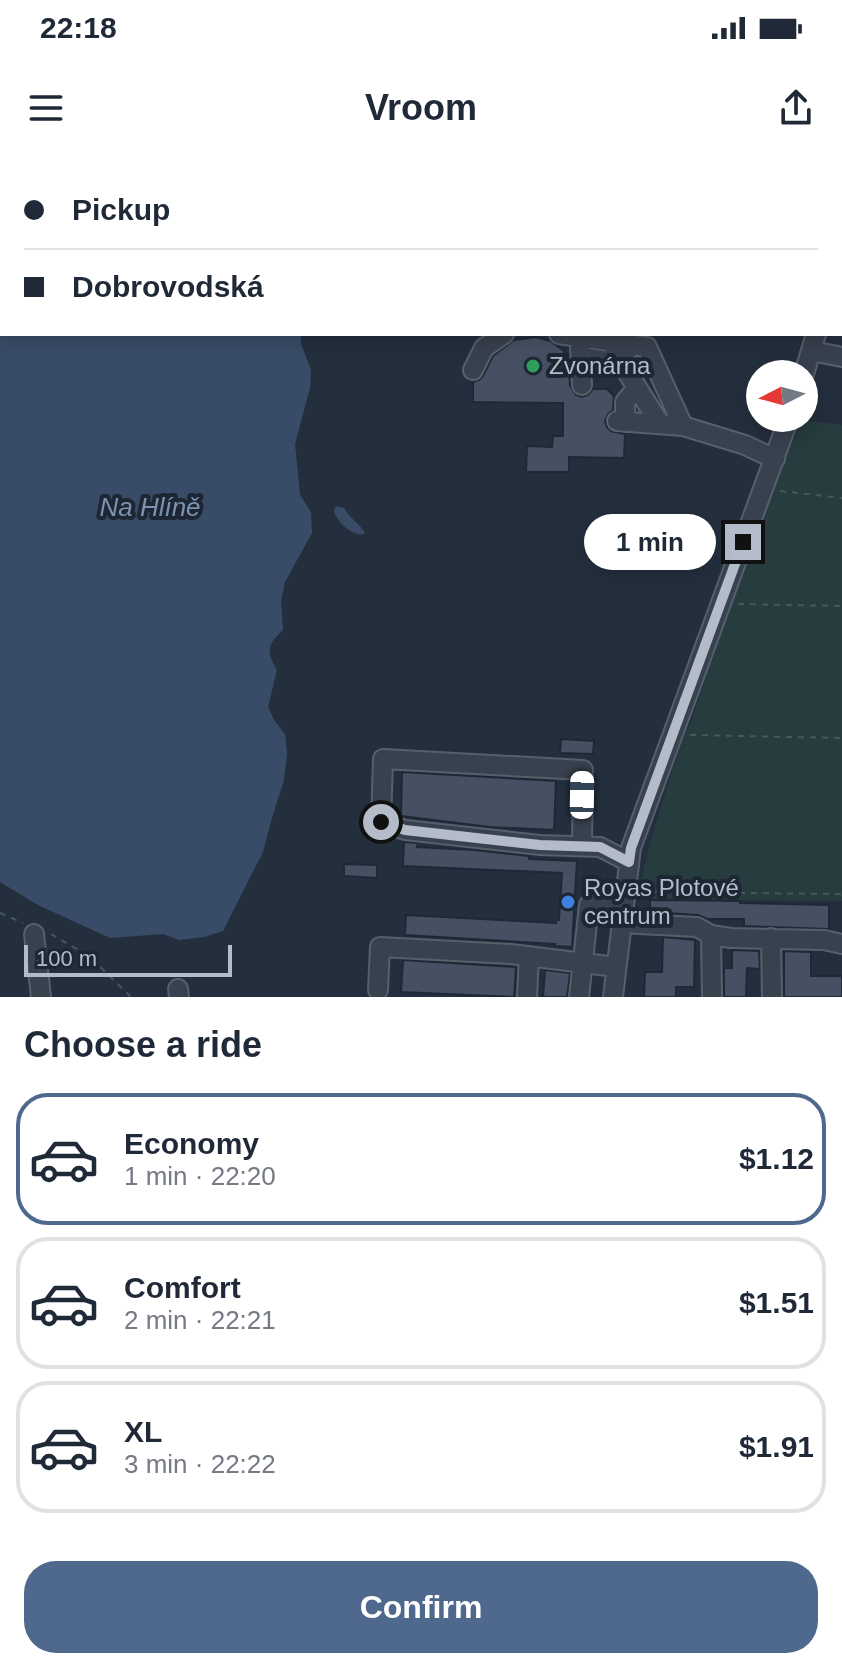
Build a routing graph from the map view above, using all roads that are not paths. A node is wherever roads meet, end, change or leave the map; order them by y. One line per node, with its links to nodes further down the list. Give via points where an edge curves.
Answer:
1 (501, 336): 7 (street, via 484,348)
2 (572, 336): 3 (street)
3 (578, 337): 4 (street); 6 (street)
4 (635, 346): 5 (street); 11 (street, via 647,347)
5 (617, 356): 6 (street, via 607,361); 9 (street)
6 (582, 357): 8 (street)
7 (473, 370)
8 (582, 385)
9 (637, 388): 10 (street); 10 (street, via 625,402 621,422)
10 (660, 424): 11 (street)
11 (683, 426): 13 (street)
12 (784, 432): 13 (street)
13 (775, 459): 15 (street)
14 (582, 846): 14 (street, via 583,770 383,759 381,822 405,830); 15 (street, via 600,847)
15 (629, 862): 16 (street)
16 (623, 907): 18 (street); 22 (street, via 589,905); 23 (street)
17 (37, 931): 25 (street)
18 (711, 935): 19 (street); 29 (street)
19 (771, 938): 20 (street); 30 (street)
20 (842, 944)
21 (529, 956): 22 (street); 24 (street, via 380,947); 26 (street)
22 (582, 963): 23 (street); 27 (street)
23 (616, 967): 28 (street)
24 (378, 990)
25 (41, 997)
26 (527, 997)
27 (579, 997)
28 (613, 997)
29 (712, 997)
30 (772, 997)

